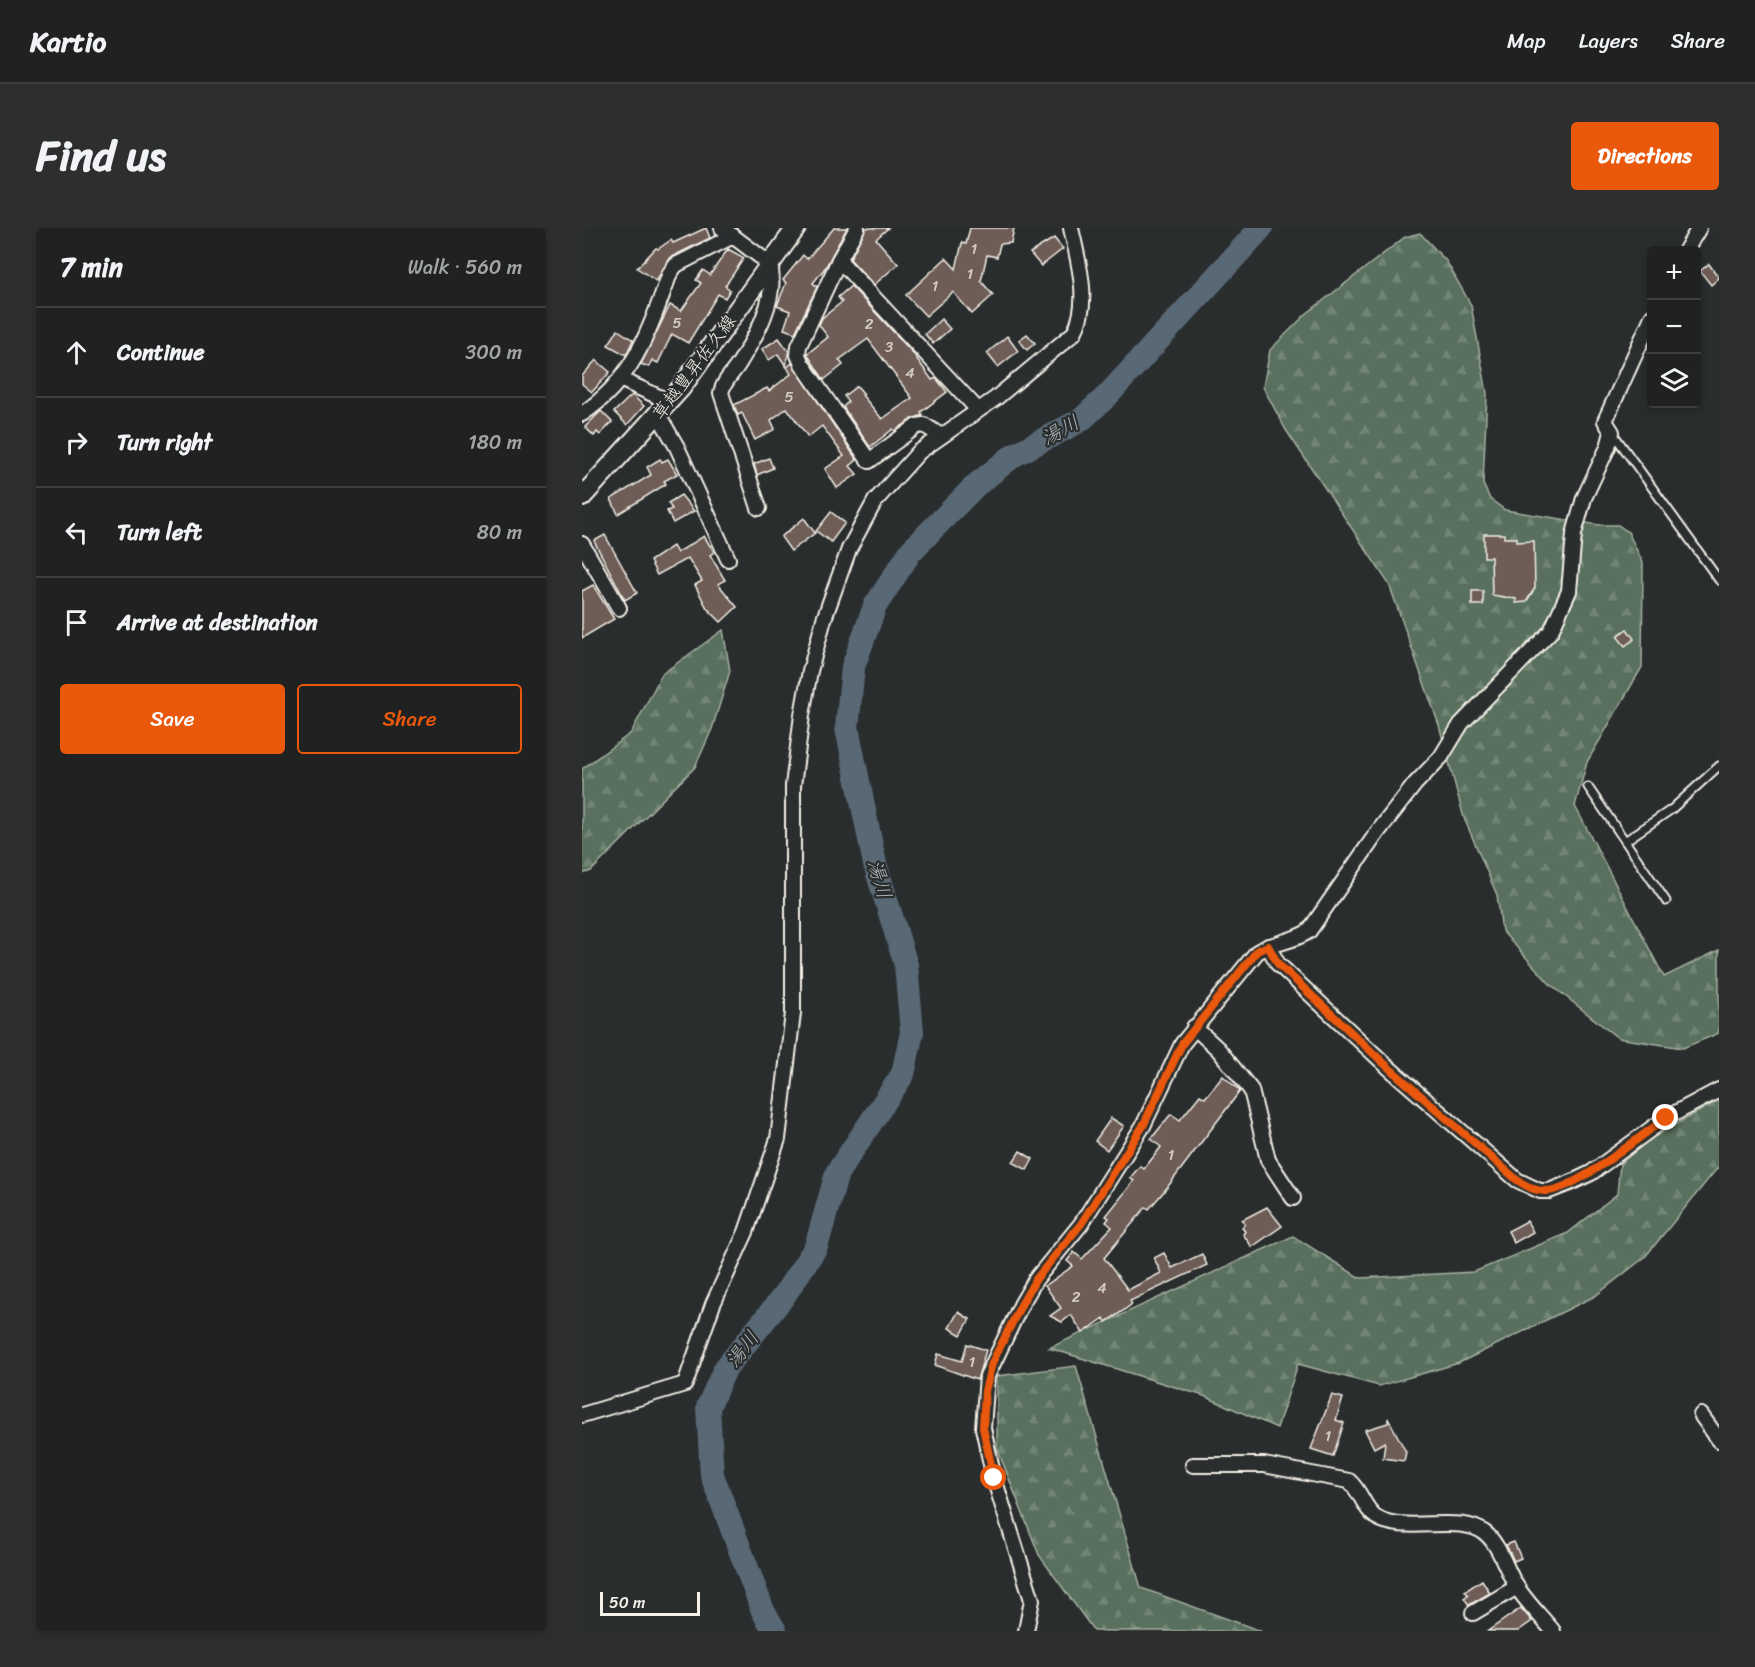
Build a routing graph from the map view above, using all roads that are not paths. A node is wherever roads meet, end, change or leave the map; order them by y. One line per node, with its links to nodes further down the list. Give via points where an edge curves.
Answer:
1 (796, 228): 8 (main road, 草越豊昇佐久線)
2 (857, 228): 7 (street)
3 (1071, 228): 12 (street, via 1080,270 1081,321 1063,343)
4 (1699, 228): 6 (street)
5 (728, 232): 8 (street); 10 (street, via 676,264 643,342)
6 (1688, 246)
7 (839, 260): 12 (street); 15 (street, via 799,346 802,364 869,461 917,426 924,425)
8 (770, 264): 11 (main road, 草越豊昇佐久線); 17 (street, via 773,279 762,322 721,393)
9 (1647, 328): 14 (street, via 1605,421)
10 (622, 380): 11 (street); 13 (street)
11 (664, 409): 16 (main road, 草越豊昇佐久線); 19 (street)
12 (978, 410): 15 (street)
13 (582, 414)
14 (1612, 432): 20 (lane); 26 (street, via 1584,498 1574,534 1569,591 1551,631 1461,723 1441,757 1383,825 1309,931)
15 (941, 436): 30 (street, via 919,452 875,501 849,549 810,671 793,786 793,1013 786,1085 778,1139 747,1232 713,1304 685,1384)
16 (582, 497)
17 (759, 508)
18 (582, 544): 21 (street)
19 (728, 559)
20 (1719, 580)
21 (619, 608)
22 (1719, 766): 24 (lane, via 1672,809)
23 (1588, 787): 24 (lane)
24 (1625, 841): 25 (lane)
25 (1666, 901)
26 (1268, 946): 27 (street, via 1257,951); 28 (street, via 1278,964 1388,1067 1529,1187 1549,1191 1591,1173 1666,1118)
27 (1194, 1027): 29 (street, via 1218,1049 1251,1090 1268,1160); 36 (street, via 1143,1126 1081,1224 1036,1279 987,1376 983,1428 994,1478 1032,1600)
28 (1719, 1090)
29 (1293, 1198)
30 (582, 1415)
31 (1701, 1415): 32 (street)
32 (1719, 1440)
33 (1193, 1465): 34 (street, via 1264,1465 1348,1481 1375,1516 1388,1522 1466,1526 1483,1531)
34 (1516, 1587): 35 (street); 37 (street)
35 (1473, 1613)
36 (1026, 1631)
37 (1553, 1631)

